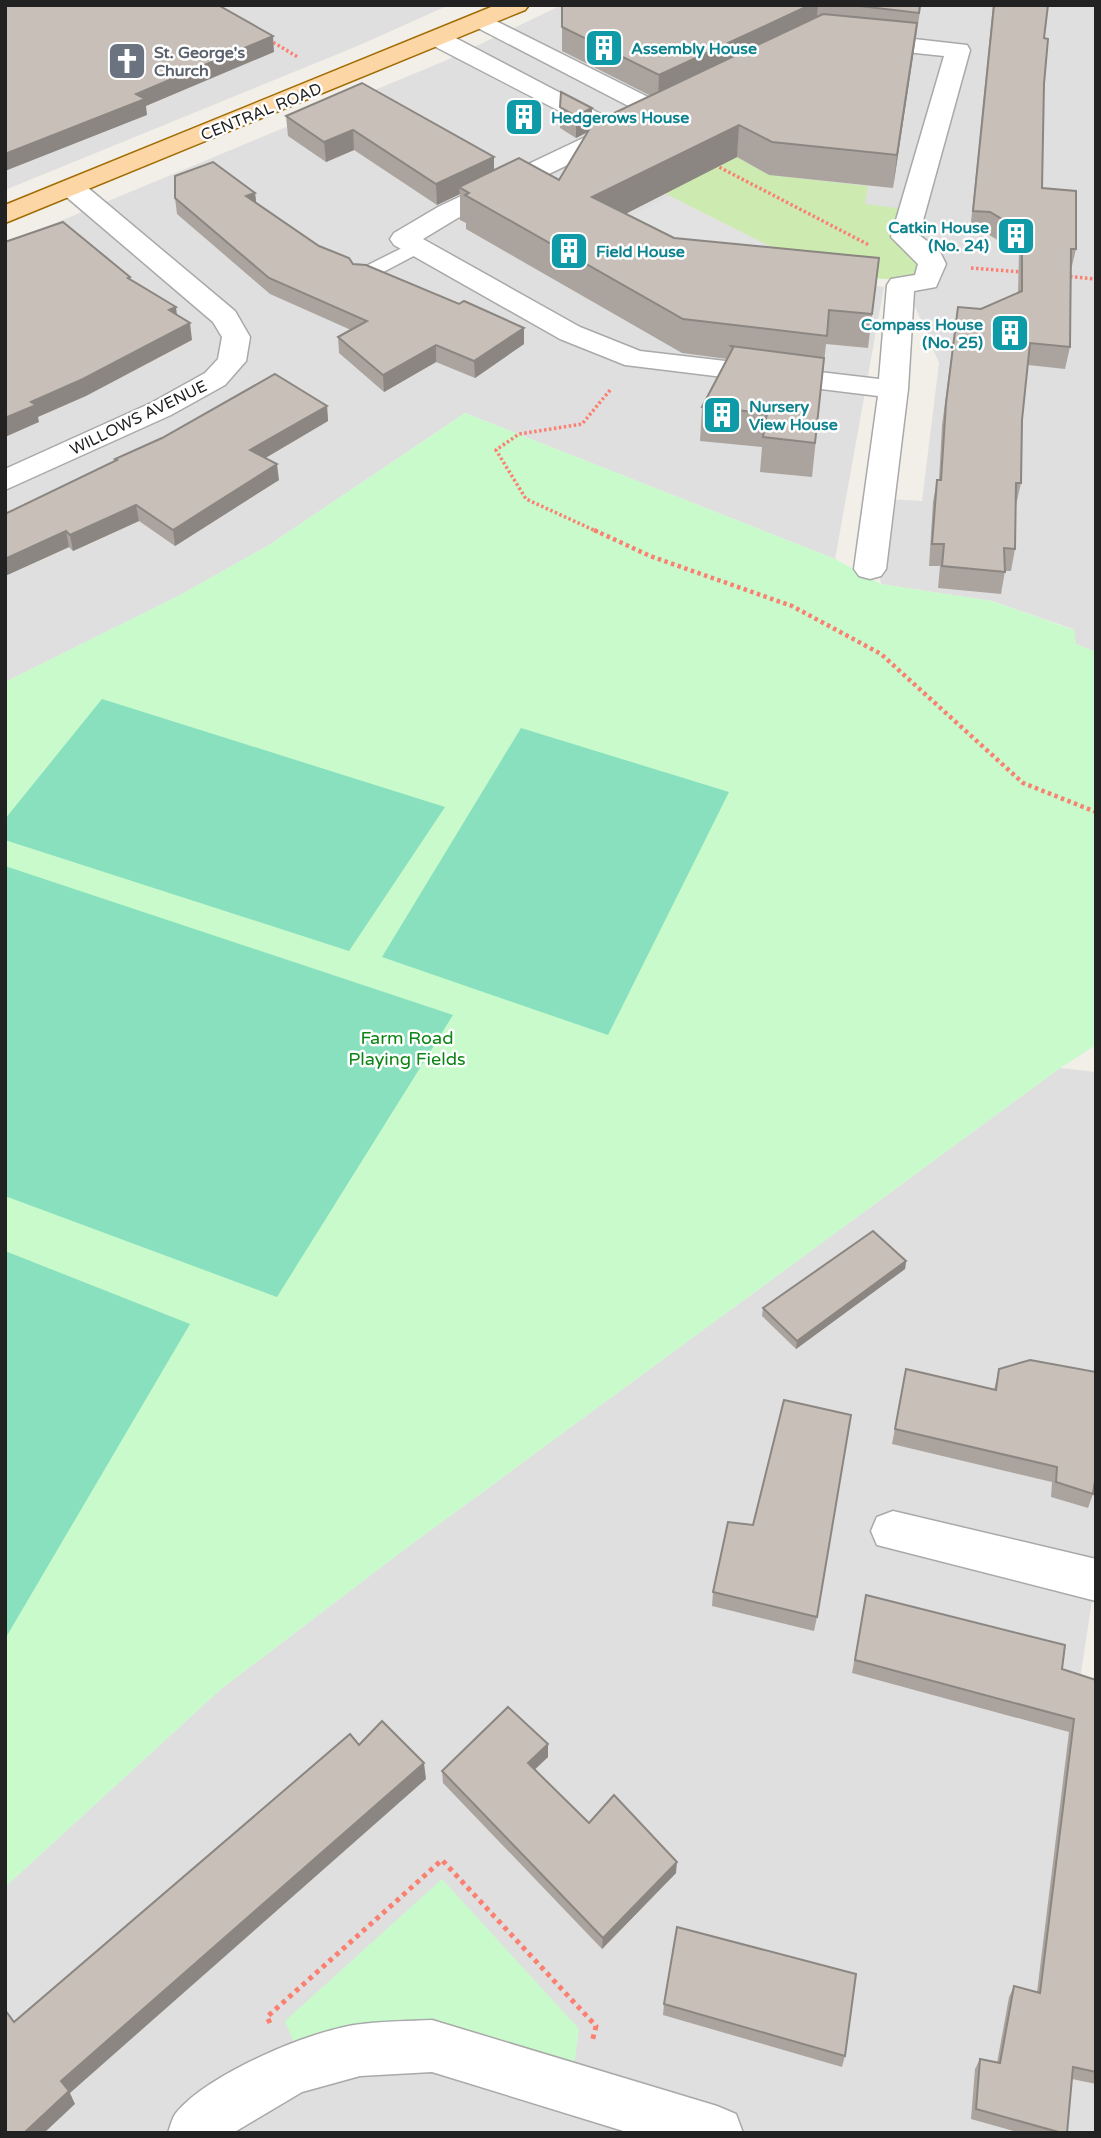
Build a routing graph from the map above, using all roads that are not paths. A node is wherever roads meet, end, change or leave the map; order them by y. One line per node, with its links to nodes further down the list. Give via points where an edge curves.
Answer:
1 (517, 5): 2 (main road, CENTRAL ROAD)
2 (482, 22): 3 (main road, CENTRAL ROAD); 4 (street)
3 (439, 39): 5 (street); 6 (main road, CENTRAL ROAD)
4 (657, 111): 5 (street); 10 (street, via 742,63 817,35 958,50 905,237 929,256 932,264 926,281 901,285)
5 (617, 130): 8 (street, via 447,213 404,239)
6 (72, 188): 7 (main road, CENTRAL ROAD); 11 (street, WILLOWS AVENUE, via 225,317 236,337 232,361 215,379 161,409)
7 (5, 215)
8 (418, 246): 9 (lane); 10 (street, via 570,333 635,359)
9 (363, 275)
10 (893, 389): 12 (street)
11 (5, 481)
12 (870, 569)
13 (893, 1531): 14 (street)
14 (1096, 1580)
15 (194, 2133): 16 (street, via 219,2110 292,2068 360,2050 432,2046)
16 (717, 2133)

